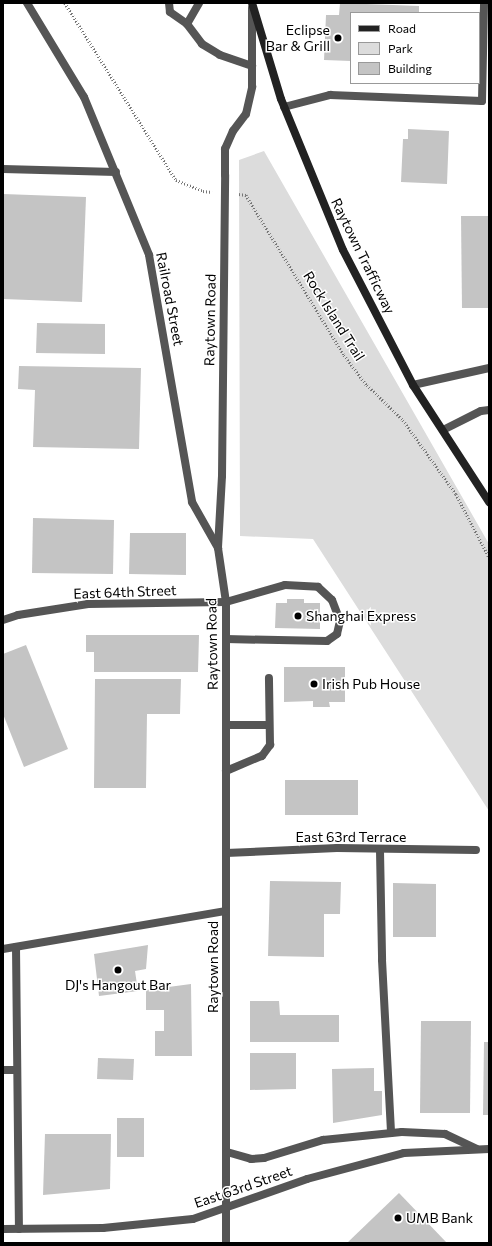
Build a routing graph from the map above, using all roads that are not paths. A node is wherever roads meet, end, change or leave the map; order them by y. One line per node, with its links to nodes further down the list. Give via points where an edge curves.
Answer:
1 (27, 3): 10 (street, Railroad Street, via 84,97)
2 (169, 3): 6 (street, via 170,12)
3 (199, 3): 6 (street)
4 (252, 3): 7 (street, Raytown Road); 8 (main road, Raytown Trafficway)
5 (484, 3): 8 (street, via 482,101 330,95)
6 (187, 24): 7 (street, via 202,44 220,56)
7 (252, 66): 16 (street, Raytown Road, bridge, via 252,86 246,114 233,131 225,149 222,476)
8 (284, 107): 12 (main road, Raytown Trafficway, via 343,250)
9 (3, 169): 10 (street)
10 (116, 172): 16 (street, Railroad Street, via 150,255 192,502)
11 (489, 368): 12 (street)
12 (413, 385): 14 (main road, Raytown Trafficway)
13 (489, 410): 14 (street, via 481,411)
14 (443, 430): 15 (main road, Raytown Trafficway)
15 (488, 500)
16 (218, 548): 17 (street, Raytown Road)
17 (226, 602): 18 (street, East 64th Street, via 88,604 18,615); 19 (street, Raytown Road); 19 (street, East 64th Street, via 285,585 318,587 332,600 340,621 337,634 327,641)
18 (3, 620)
19 (226, 639): 21 (street, Raytown Road)
20 (269, 678): 22 (street)
21 (226, 725): 22 (street); 23 (street, Raytown Road)
22 (269, 725): 23 (street, via 270,745 262,756)
23 (226, 771): 26 (street, Raytown Road)
24 (476, 850): 25 (street, East 63rd Terrace)
25 (380, 851): 26 (street, East 63rd Terrace, via 337,848); 32 (street, via 383,984)
26 (226, 853): 27 (street, Raytown Road)
27 (225, 911): 28 (street); 35 (street, Raytown Road)
28 (16, 947): 29 (street); 31 (street)
29 (3, 949)
30 (3, 1070): 31 (street)
31 (17, 1070): 38 (street)
32 (391, 1133): 33 (street, via 445,1134); 35 (street, via 323,1140 264,1158 251,1159)
33 (478, 1149): 34 (street, East 63rd Street); 36 (street, East 63rd Street, via 404,1154 307,1179)
34 (489, 1149)
35 (227, 1152): 36 (street, Raytown Road)
36 (226, 1209): 38 (street, East 63rd Street, via 193,1219 158,1223 103,1228); 39 (street, Raytown Road)
37 (3, 1229): 38 (street, East 63rd Street)
38 (18, 1229)
39 (226, 1243)

